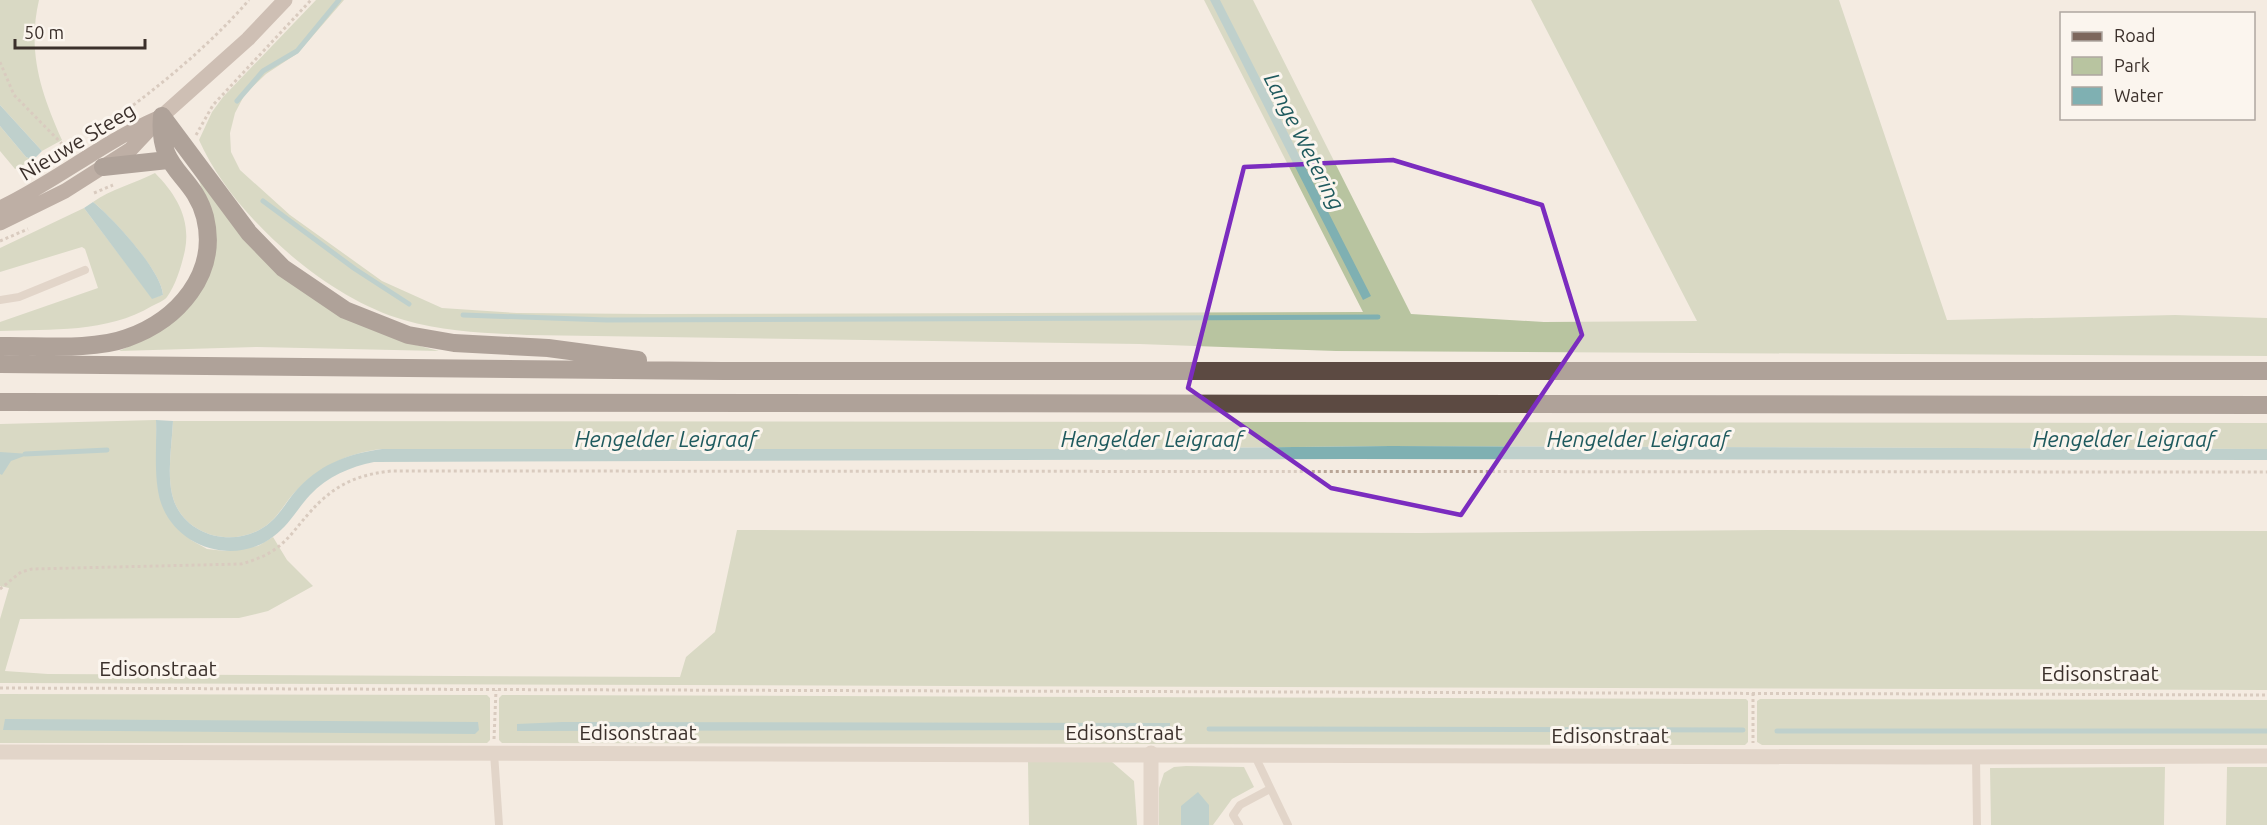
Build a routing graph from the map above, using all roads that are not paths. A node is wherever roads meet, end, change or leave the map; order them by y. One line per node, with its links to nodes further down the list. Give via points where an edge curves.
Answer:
1 (285, 0): 2 (main road)
2 (162, 116): 3 (highway, via 160,134); 4 (main road, Nieuwe Steeg, via 140,142); 5 (main road, Nieuwe Steeg, via 131,130); 12 (highway, via 249,233 283,268 345,310 373,323 408,335 454,343 548,348)
3 (168, 160): 4 (highway); 9 (highway, via 193,190 205,217 207,252 200,278 184,304 126,339 99,344)
4 (103, 167): 6 (main road, Nieuwe Steeg)
5 (0, 208)
6 (0, 223)
7 (85, 270): 8 (lane, via 19,297)
8 (0, 300)
9 (0, 346)
10 (0, 364): 12 (highway)
11 (2267, 370): 12 (highway)
12 (723, 371)
13 (0, 402): 14 (highway)
14 (2267, 405)
15 (0, 752): 16 (street, Edisonstraat)
16 (494, 753): 17 (street, Edisonstraat); 22 (lane)
17 (1151, 753): 18 (street, Edisonstraat); 23 (street)
18 (1254, 754): 20 (street, Edisonstraat); 21 (lane)
19 (2267, 756): 20 (street, Edisonstraat)
20 (1976, 757): 26 (lane)
21 (1270, 789): 24 (lane, via 1240,805 1233,815); 25 (lane)
22 (499, 825)
23 (1151, 825)
24 (1239, 825)
25 (1288, 825)
26 (1977, 825)

